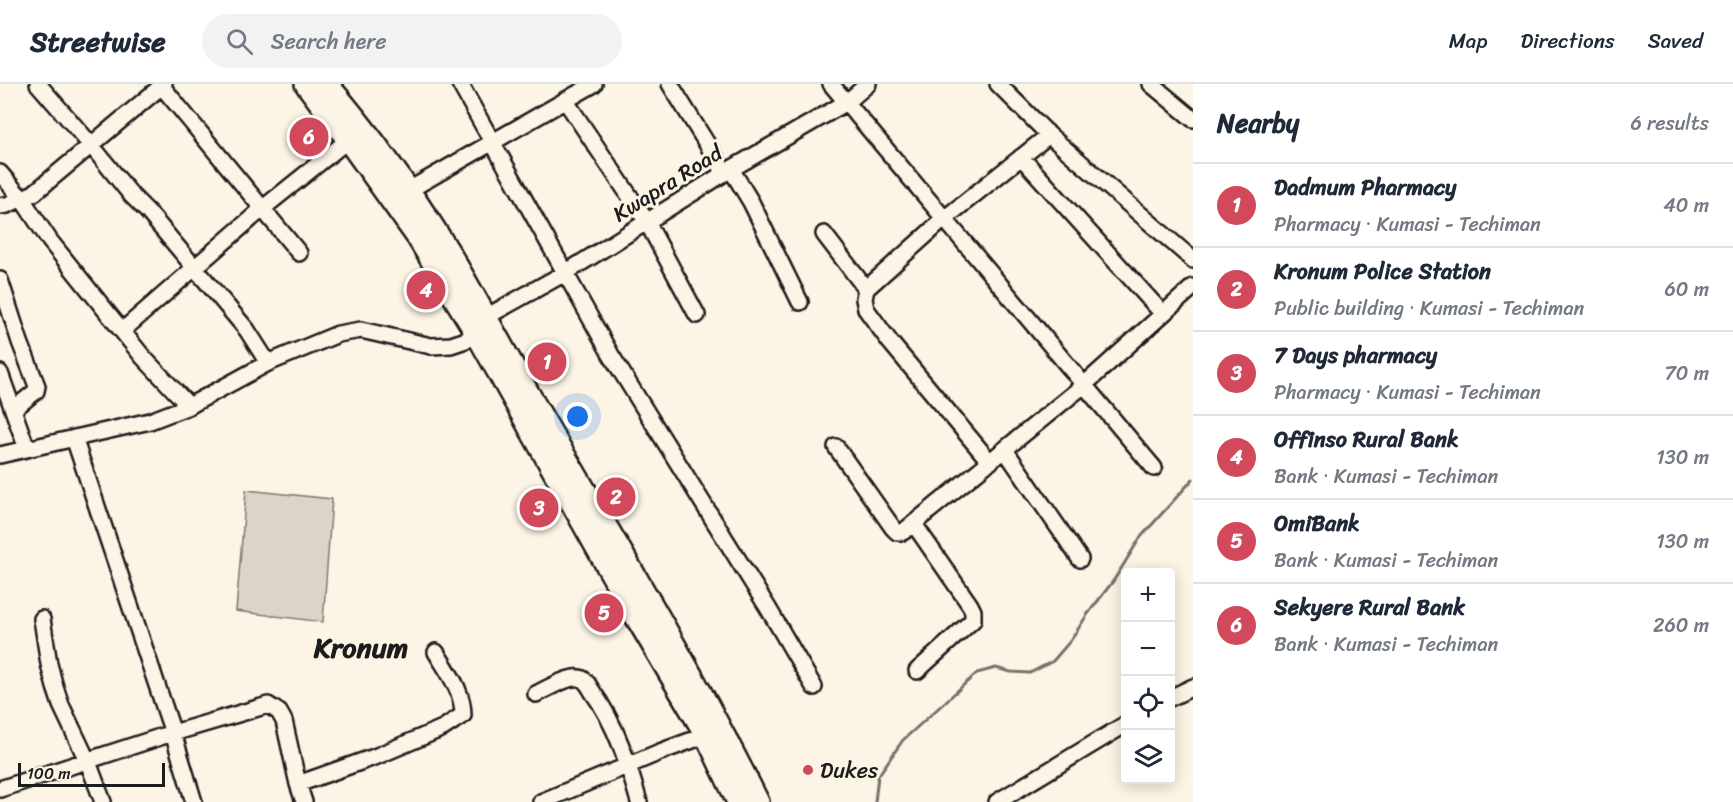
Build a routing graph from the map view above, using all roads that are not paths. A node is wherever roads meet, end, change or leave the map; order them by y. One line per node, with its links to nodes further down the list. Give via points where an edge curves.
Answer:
1 (38, 84): 18 (street)
2 (306, 84): 16 (highway)
3 (460, 84): 17 (street)
4 (594, 84): 12 (street)
5 (670, 84): 20 (street)
6 (831, 84): 13 (street)
7 (868, 84): 13 (street, Kwapra Road)
8 (998, 84): 15 (street)
9 (1151, 84): 14 (street)
10 (162, 85): 18 (street); 25 (street)
11 (333, 86): 22 (highway)
12 (565, 100): 17 (street); 27 (street)
13 (847, 102): 20 (street, Kwapra Road); 26 (street)
14 (1193, 119)
15 (1049, 135): 19 (street); 30 (street)
16 (348, 140): 25 (street); 39 (highway)
17 (492, 141): 22 (street); 32 (street)
18 (92, 145): 23 (street); 31 (street)
19 (1021, 157): 26 (street); 37 (street)
20 (728, 171): 27 (street, Kwapra Road); 36 (street, via 751,202)
21 (0, 173): 23 (street)
22 (409, 190): 39 (highway, via 446,248)
23 (22, 199): 24 (street); 40 (street, via 50,241)
24 (0, 206)
25 (262, 209): 29 (street); 31 (street)
26 (944, 219): 35 (street); 43 (street)
27 (647, 222): 32 (street, Kwapra Road); 38 (street)
28 (824, 234): 35 (street)
29 (299, 253)
30 (1193, 260)
31 (195, 268): 40 (street); 41 (street, via 247,330)
32 (565, 273): 39 (street, Kwapra Road); 58 (street)
33 (0, 280): 45 (street, via 37,386)
34 (1193, 287): 37 (street)
35 (866, 289): 51 (street, via 866,309)
36 (800, 302)
37 (1163, 314): 43 (street)
38 (697, 315)
39 (482, 327): 41 (street, Kwapra Road, via 450,345 431,346 361,330 338,334); 64 (highway, via 629,605); 75 (highway, via 516,373 702,695)
40 (122, 331): 44 (street)
41 (268, 363): 44 (street, Kwapra Road)
42 (0, 373): 45 (street)
43 (1084, 385): 49 (street); 52 (street)
44 (189, 406): 46 (street, Kwapra Road, via 150,421)
45 (14, 410): 48 (street)
46 (74, 438): 48 (street, Kwapra Road); 63 (street)
47 (837, 447): 53 (street, via 897,532)
48 (27, 449): 50 (street, Kwapra Road)
49 (1005, 450): 51 (street); 54 (street)
50 (0, 455)
51 (990, 462): 53 (street)
52 (1154, 468)
53 (914, 525): 57 (street, via 973,611 973,620)
54 (1080, 559)
55 (42, 619): 65 (street, via 55,687)
56 (436, 652): 67 (street, via 460,693 463,715 443,728 377,756)
57 (916, 671)
58 (814, 687)
59 (1193, 687): 61 (street)
60 (536, 694): 66 (street, via 570,679 585,680 604,707)
61 (1175, 696)
62 (1121, 726): 76 (street)
63 (173, 733): 65 (street); 67 (street, via 268,705 284,721); 70 (street)
64 (706, 735): 66 (street); 74 (highway)
65 (88, 762): 68 (street); 69 (street)
66 (629, 765): 72 (street); 73 (street)
67 (298, 784): 71 (street)
68 (0, 789)
69 (103, 802)
70 (194, 802)
71 (304, 802)
72 (542, 802)
73 (639, 802)
74 (738, 802)
75 (758, 802)
76 (997, 802)

